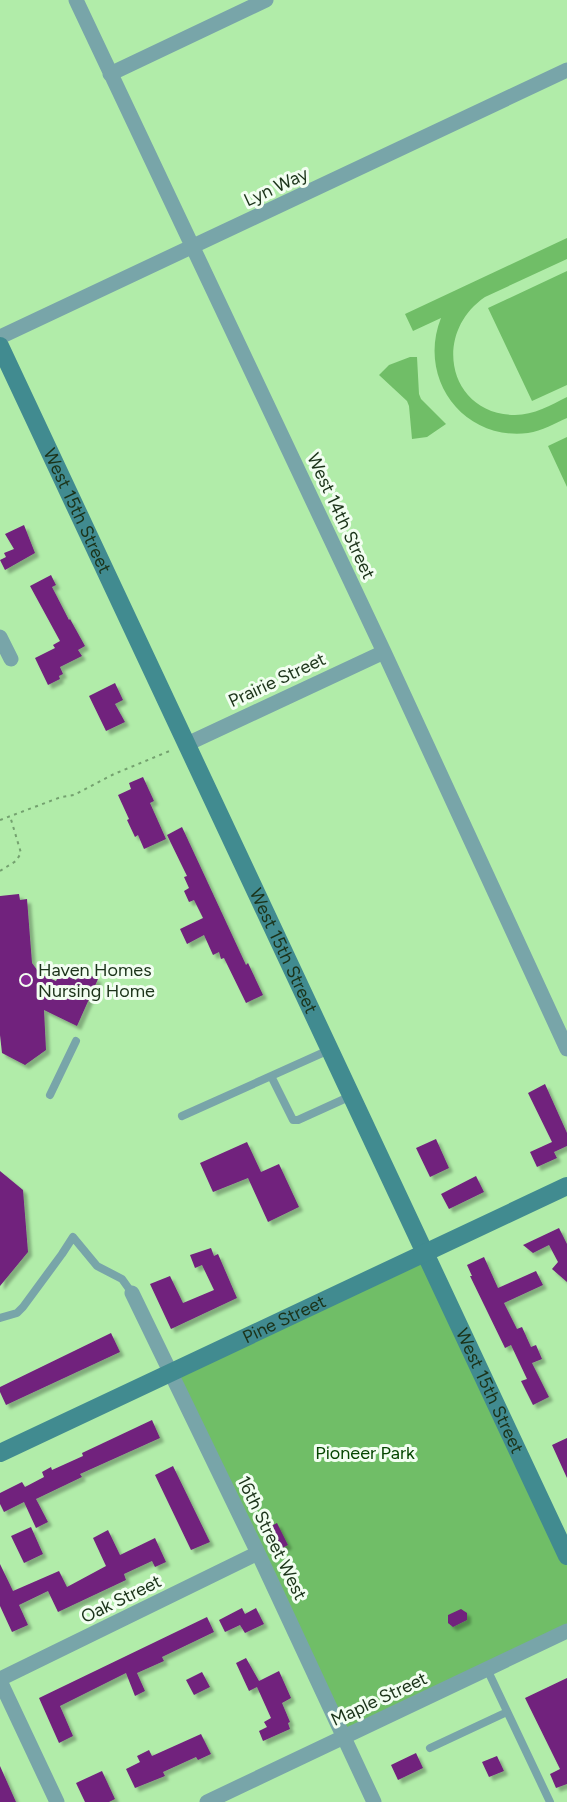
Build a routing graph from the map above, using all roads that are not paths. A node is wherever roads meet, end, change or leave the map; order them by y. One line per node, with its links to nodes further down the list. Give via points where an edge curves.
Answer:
1 (76, 0): 4 (street, West 14th Street)
2 (266, 0): 4 (street)
3 (567, 70): 5 (street, Lyn Way)
4 (110, 74): 5 (street, West 14th Street)
5 (192, 247): 6 (street, Lyn Way); 8 (street, West 14th Street)
6 (0, 345): 10 (street, West 15th Street)
7 (0, 637): 9 (street)
8 (384, 652): 10 (street, Prairie Street); 13 (street, West 14th Street)
9 (11, 659)
10 (187, 744): 12 (street, West 15th Street)
11 (76, 1041): 15 (lane)
12 (329, 1050): 14 (lane); 16 (street, West 15th Street)
13 (567, 1050)
14 (272, 1076): 16 (lane, via 293,1120); 17 (lane)
15 (50, 1095)
16 (351, 1096): 19 (street, West 15th Street)
17 (182, 1116)
18 (567, 1186): 19 (street, Pine Street)
19 (424, 1253): 22 (street, Pine Street); 25 (street, West 15th Street)
20 (132, 1293): 21 (lane, via 122,1279 97,1266 72,1237 23,1307); 22 (street, 16th Street West)
21 (0, 1318)
22 (170, 1372): 23 (street, Pine Street); 24 (street, 16th Street West)
23 (0, 1453)
24 (258, 1553): 28 (street, Oak Street); 30 (street, 16th Street West)
25 (567, 1556)
26 (567, 1631): 27 (street, Maple Street)
27 (487, 1669): 29 (lane); 30 (street, Maple Street)
28 (0, 1680): 32 (street)
29 (507, 1712): 31 (lane); 35 (lane)
30 (344, 1737): 33 (street, Maple Street); 34 (street, 16th Street West)
31 (430, 1748)
32 (57, 1802)
33 (207, 1802)
34 (374, 1802)
35 (550, 1802)

